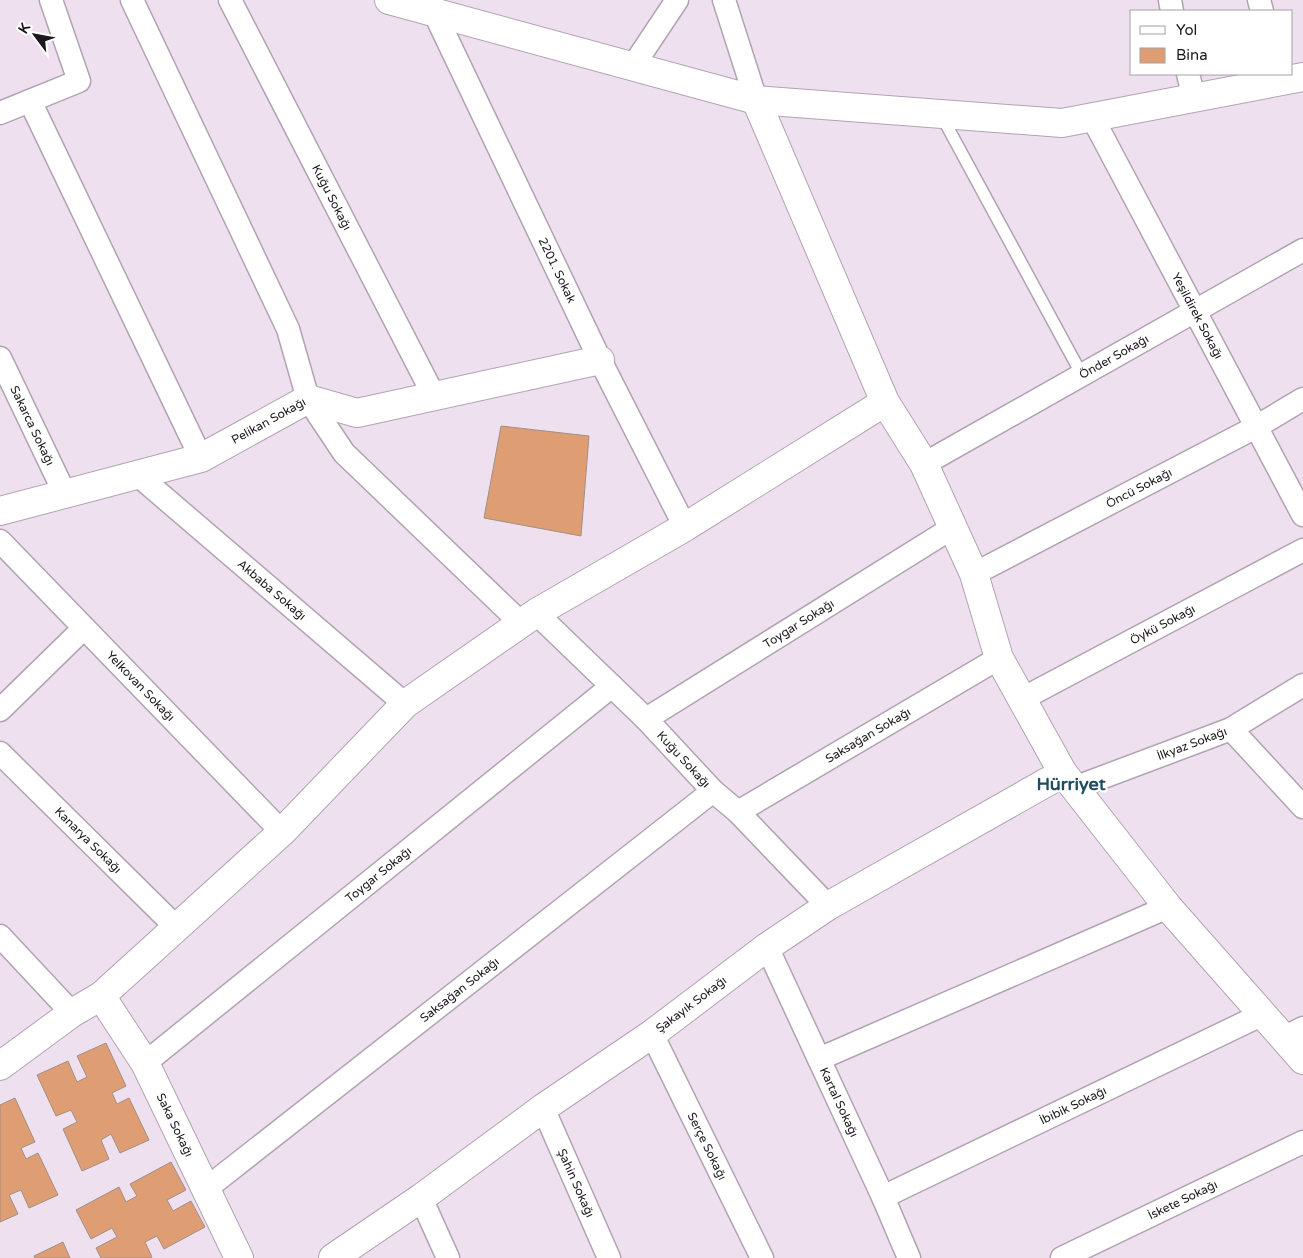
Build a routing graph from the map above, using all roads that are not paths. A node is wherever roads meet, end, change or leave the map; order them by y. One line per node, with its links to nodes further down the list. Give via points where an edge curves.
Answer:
1 (51, 0): 12 (street, via 79,82)
2 (132, 0): 22 (street, Kuğu Sokağı, via 288,329)
3 (230, 0): 21 (street, Kuğu Sokağı)
4 (677, 0): 8 (street)
5 (724, 0): 11 (street)
6 (396, 1): 7 (street)
7 (434, 12): 8 (street); 19 (street, 2201. Sokak)
8 (633, 66): 11 (street)
9 (1288, 77): 10 (street)
10 (1191, 86): 15 (street)
11 (756, 100): 14 (street); 24 (street)
12 (30, 101): 13 (street); 26 (street)
13 (0, 113)
14 (940, 114): 15 (street, via 1062,123); 20 (lane)
15 (1092, 117): 17 (street, Yeşildirek Sokağı)
16 (1303, 250): 17 (street, Önder Sokağı)
17 (1195, 312): 20 (street, Önder Sokağı); 25 (street, Yeşildirek Sokağı)
18 (0, 358): 29 (street, Sakarca Sokağı)
19 (600, 360): 21 (street, Pelikan Sokağı); 32 (street, 2201. Sokak)
20 (1082, 375): 27 (street, Önder Sokağı)
21 (434, 396): 22 (street, Pelikan Sokağı, via 357,413)
22 (308, 399): 26 (street, Pelikan Sokağı); 37 (street, Kuğu Sokağı, via 344,453)
23 (1303, 399): 25 (street, Öncü Sokağı)
24 (885, 402): 27 (street); 32 (street)
25 (1256, 427): 31 (street, Yeşildirek Sokağı); 36 (street, Öncü Sokağı)
26 (201, 458): 28 (street, Pelikan Sokağı)
27 (924, 464): 33 (street)
28 (139, 476): 29 (street, Pelikan Sokağı); 43 (street, Akbaba Sokağı)
29 (65, 494): 30 (street, Pelikan Sokağı)
30 (0, 511)
31 (1303, 515)
32 (685, 526): 37 (street)
33 (952, 528): 36 (street); 45 (street, Toygar Sokağı)
34 (0, 541): 38 (street, Yelkovan Sokağı)
35 (1303, 550): 42 (street, Öykü Sokağı)
36 (974, 574): 39 (street)
37 (529, 618): 41 (street, Kuğu Sokağı); 43 (street)
38 (84, 628): 44 (street); 52 (street, Yelkovan Sokağı)
39 (999, 658): 42 (street); 51 (street, Saksağan Sokağı)
40 (1303, 685): 46 (street, İlkyaz Sokağı)
41 (612, 686): 45 (street, Kuğu Sokağı); 65 (street, Toygar Sokağı)
42 (1022, 699): 48 (street)
43 (405, 704): 52 (street)
44 (0, 710)
45 (646, 719): 49 (street, Kuğu Sokağı)
46 (1230, 729): 48 (street, İlkyaz Sokağı); 50 (street)
47 (0, 752): 55 (street, Kanarya Sokağı)
48 (1069, 781): 53 (street, Şakayık Sokağı); 54 (street)
49 (713, 791): 51 (street, Kuğu Sokağı); 69 (street, Saksağan Sokağı)
50 (1303, 807)
51 (738, 812): 53 (street, Kuğu Sokağı)
52 (282, 832): 55 (street)
53 (828, 906): 57 (street, Şakayık Sokağı)
54 (1168, 908): 60 (street); 63 (street)
55 (176, 927): 58 (street)
56 (0, 936): 59 (street)
57 (768, 947): 62 (street, Şakayık Sokağı); 63 (street, Kartal Sokağı)
58 (101, 996): 59 (street); 65 (street, Saka Sokağı)
59 (72, 1014): 66 (street)
60 (1263, 1014): 61 (street); 70 (street, İbibik Sokağı)
61 (1293, 1033): 64 (street)
62 (652, 1034): 67 (street, Şakayık Sokağı); 76 (street, Serçe Sokağı)
63 (819, 1059): 70 (street, Kartal Sokağı)
64 (1303, 1060)
65 (144, 1063): 69 (street, Saka Sokağı)
66 (0, 1066)
67 (543, 1108): 71 (street, Şakayık Sokağı); 75 (street, Şahin Sokağı)
68 (1303, 1142): 78 (street, İskete Sokağı)
69 (207, 1188): 72 (street, Saka Sokağı)
70 (883, 1197): 77 (street, Kartal Sokağı)
71 (421, 1198): 73 (street, Şakayık Sokağı); 74 (street)
72 (239, 1258)
73 (333, 1258)
74 (448, 1258)
75 (609, 1258)
76 (762, 1258)
77 (908, 1258)
78 (1062, 1258)

